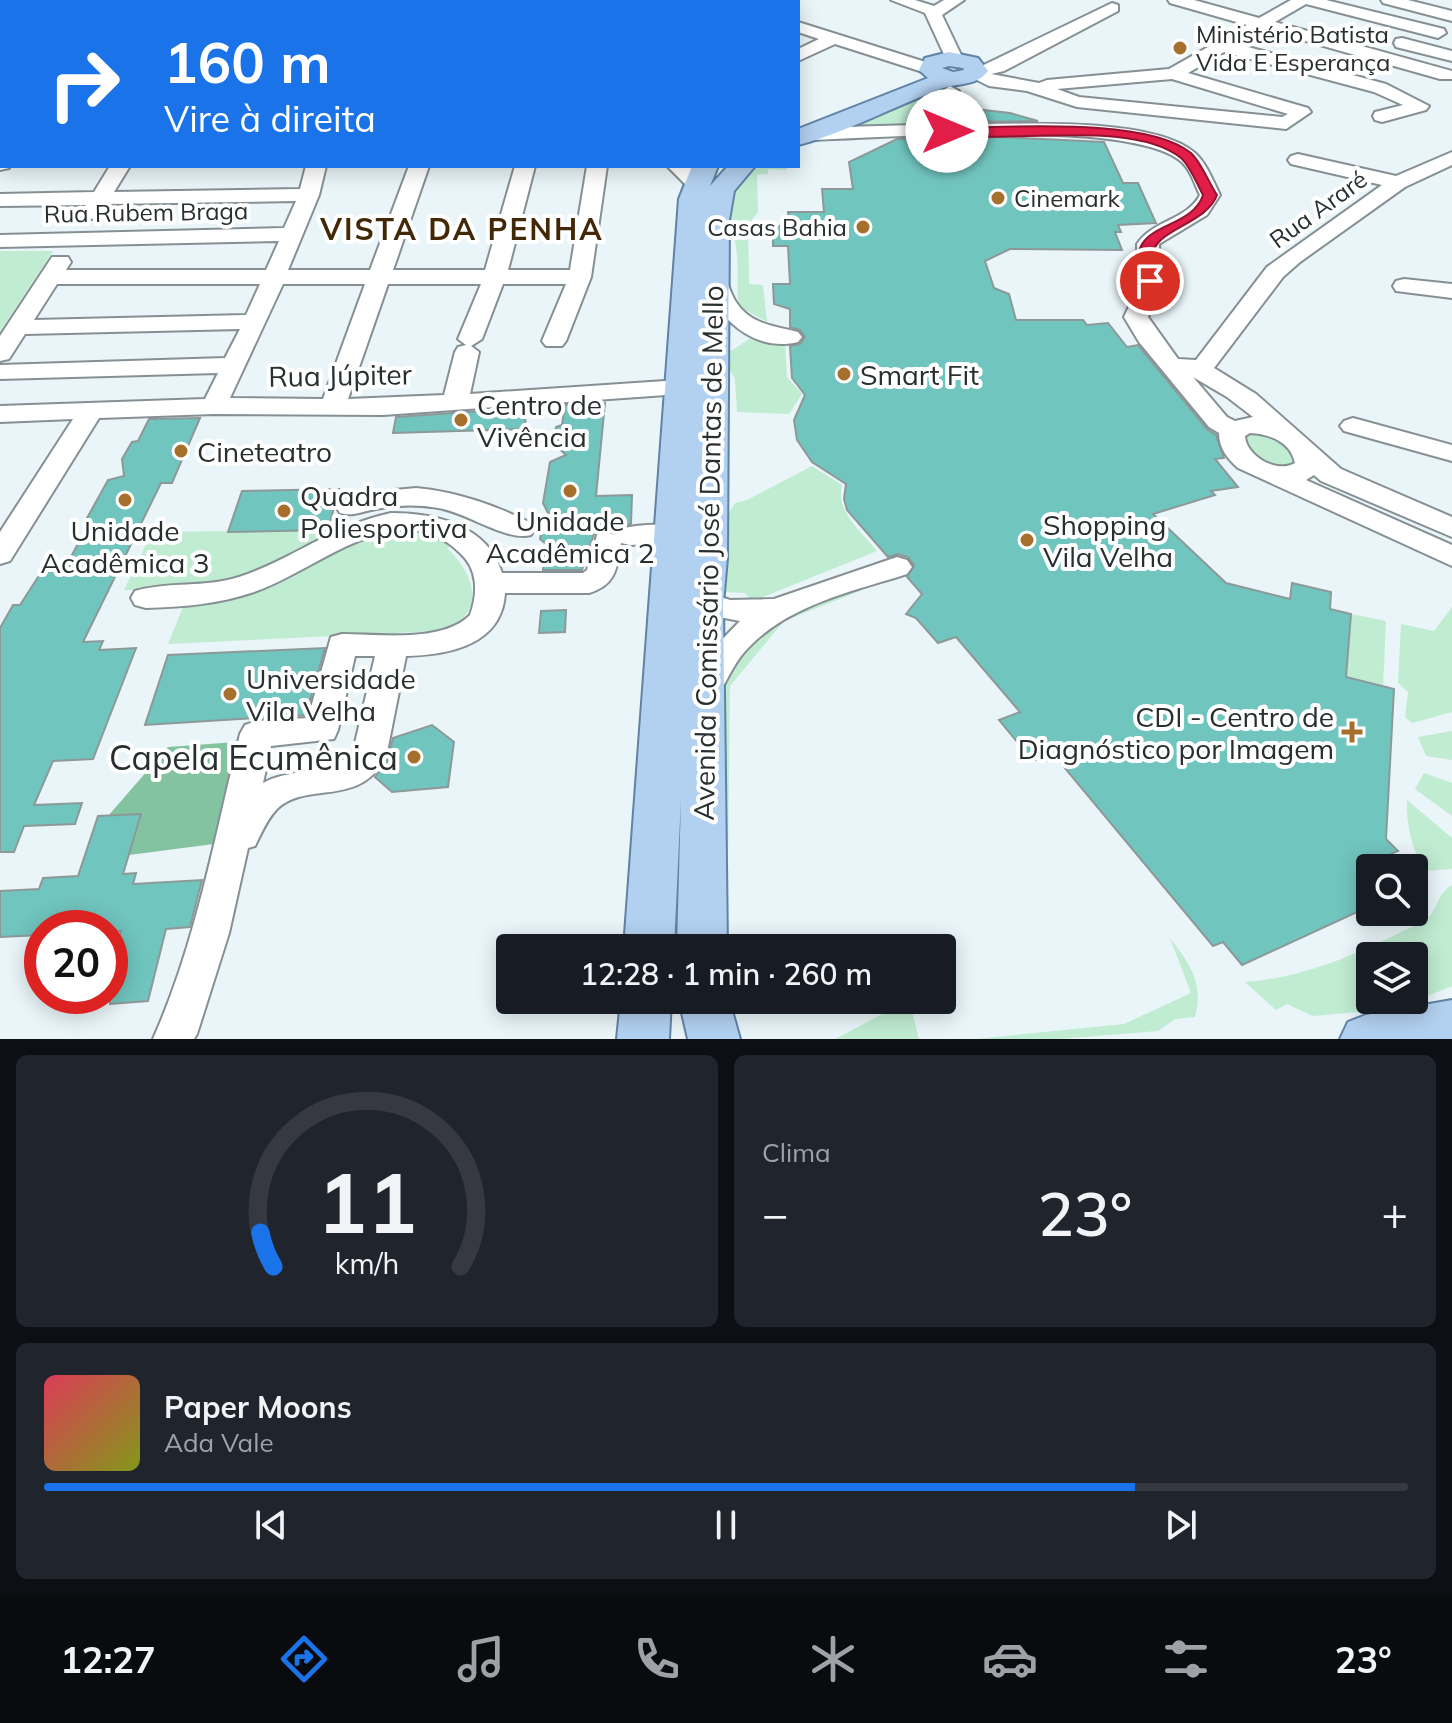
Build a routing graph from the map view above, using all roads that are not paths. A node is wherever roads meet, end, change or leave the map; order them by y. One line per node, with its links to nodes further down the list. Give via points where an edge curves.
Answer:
1 (899, 0): 8 (street)
2 (956, 0): 8 (street)
3 (1176, 0): 12 (street)
4 (1239, 0): 9 (street)
5 (1304, 0): 9 (street); 15 (street)
6 (1389, 0): 10 (street)
7 (1112, 8): 22 (street, via 998,67)
8 (934, 11): 22 (street)
9 (1282, 12): 11 (street); 12 (street)
10 (1452, 16)
11 (1313, 20)
12 (1260, 24): 14 (street); 24 (street)
13 (800, 28): 16 (street)
14 (1244, 34): 18 (street); 25 (street)
15 (1452, 36)
16 (834, 38): 19 (street); 21 (street)
17 (1390, 40): 20 (street)
18 (1223, 46): 23 (street); 27 (street)
19 (800, 55)
20 (1452, 56)
21 (906, 71): 22 (main road); 29 (main road)
22 (958, 74): 26 (street); 29 (main road); 30 (street, via 937,102 932,123)
23 (1173, 74): 26 (street); 26 (street, via 1302,112 1286,123 1077,102)
24 (1449, 74): 25 (street)
25 (1411, 82): 27 (street)
26 (1030, 86)
27 (1380, 88): 28 (street, via 1420,106)
28 (1382, 116)
29 (802, 131): 30 (street)
30 (918, 131): 74 (street, via 1121,133 1187,156 1210,195 1199,212 1151,240 1145,253 1149,289 1136,317)
31 (1452, 158): 40 (street, Rua Araré)
32 (1298, 160): 40 (street)
33 (119, 168): 43 (street)
34 (316, 168): 41 (street)
35 (418, 168): 51 (street)
36 (524, 168): 47 (street)
37 (597, 168): 50 (street)
38 (740, 168): 52 (main road, Avenida Comissário José Dantas de Mello, via 718,199)
39 (693, 172): 64 (main road, Avenida Comissário José Dantas de Mello)
40 (1398, 183): 61 (street, Rua Araré, via 1275,272)
41 (309, 195): 43 (street); 44 (street)
42 (0, 200): 43 (street)
43 (99, 200): 45 (street)
44 (293, 234): 45 (street, Rua Rubem Braga); 49 (street)
45 (75, 240): 46 (street, Rua Rubem Braga); 48 (street)
46 (0, 241)
47 (495, 276): 50 (street); 51 (street); 65 (street, via 468,345)
48 (50, 277): 49 (street); 56 (street)
49 (273, 277): 51 (street); 55 (street)
50 (580, 277): 58 (street)
51 (379, 278): 68 (street)
52 (714, 278): 57 (street, via 722,303 735,318 759,332); 88 (main road, Avenida Comissário José Dantas de Mello)
53 (1404, 286): 54 (street)
54 (1452, 291)
55 (255, 322): 56 (street); 62 (street)
56 (17, 327): 60 (street)
57 (790, 337)
58 (554, 341)
59 (1172, 348): 72 (street, via 1183,362 1253,401)
60 (0, 354)
61 (1206, 363)
62 (233, 365): 63 (street); 66 (street)
63 (0, 372)
64 (680, 387): 65 (street, Rua Júpiter); 82 (main road, Avenida Comissário José Dantas de Mello)
65 (455, 403): 67 (street, Rua Júpiter)
66 (214, 406): 68 (street, Rua Júpiter); 69 (street, Rua Júpiter)
67 (383, 407): 68 (street, Rua Júpiter); 73 (street)
68 (332, 408)
69 (90, 412): 70 (street, Rua Júpiter); 83 (street)
70 (0, 414)
71 (1353, 426): 75 (street)
72 (1279, 429): 74 (street, via 1257,424); 76 (street)
73 (377, 432)
74 (1226, 432): 78 (street)
75 (1452, 453)
76 (1307, 455): 78 (street, via 1305,471 1289,476); 80 (street, via 1341,480)
77 (1221, 466): 78 (street)
78 (1263, 472): 84 (street)
79 (350, 507): 81 (street, via 399,495 444,498)
80 (1452, 528)
81 (521, 529)
82 (676, 530): 86 (street, via 619,539 601,575 589,583); 88 (street, via 687,550 685,589); 93 (main road, Avenida Comissário José Dantas de Mello)
83 (0, 554)
84 (1452, 556)
85 (897, 567): 89 (street)
86 (491, 583): 87 (street, via 481,558 455,534 395,522 355,533 240,587); 90 (street, via 484,618 475,629 432,643)
87 (146, 598)
88 (704, 604): 89 (street, via 741,611); 91 (main road, Avenida Comissário José Dantas de Mello)
89 (784, 607): 91 (street, via 740,636)
90 (393, 644): 92 (street, via 369,757 361,768 333,781 280,789 265,799); 92 (street, via 342,645 322,730 257,734)
91 (703, 696): 94 (main road, Avenida Comissário José Dantas de Mello)
92 (228, 859): 98 (street, via 183,1021)
93 (650, 934)
94 (702, 934)
95 (645, 1014): 99 (main road)
96 (708, 1014): 100 (main road)
97 (1452, 1023): 101 (main road)
98 (173, 1039)
99 (643, 1039)
100 (714, 1039)
101 (1366, 1039)

